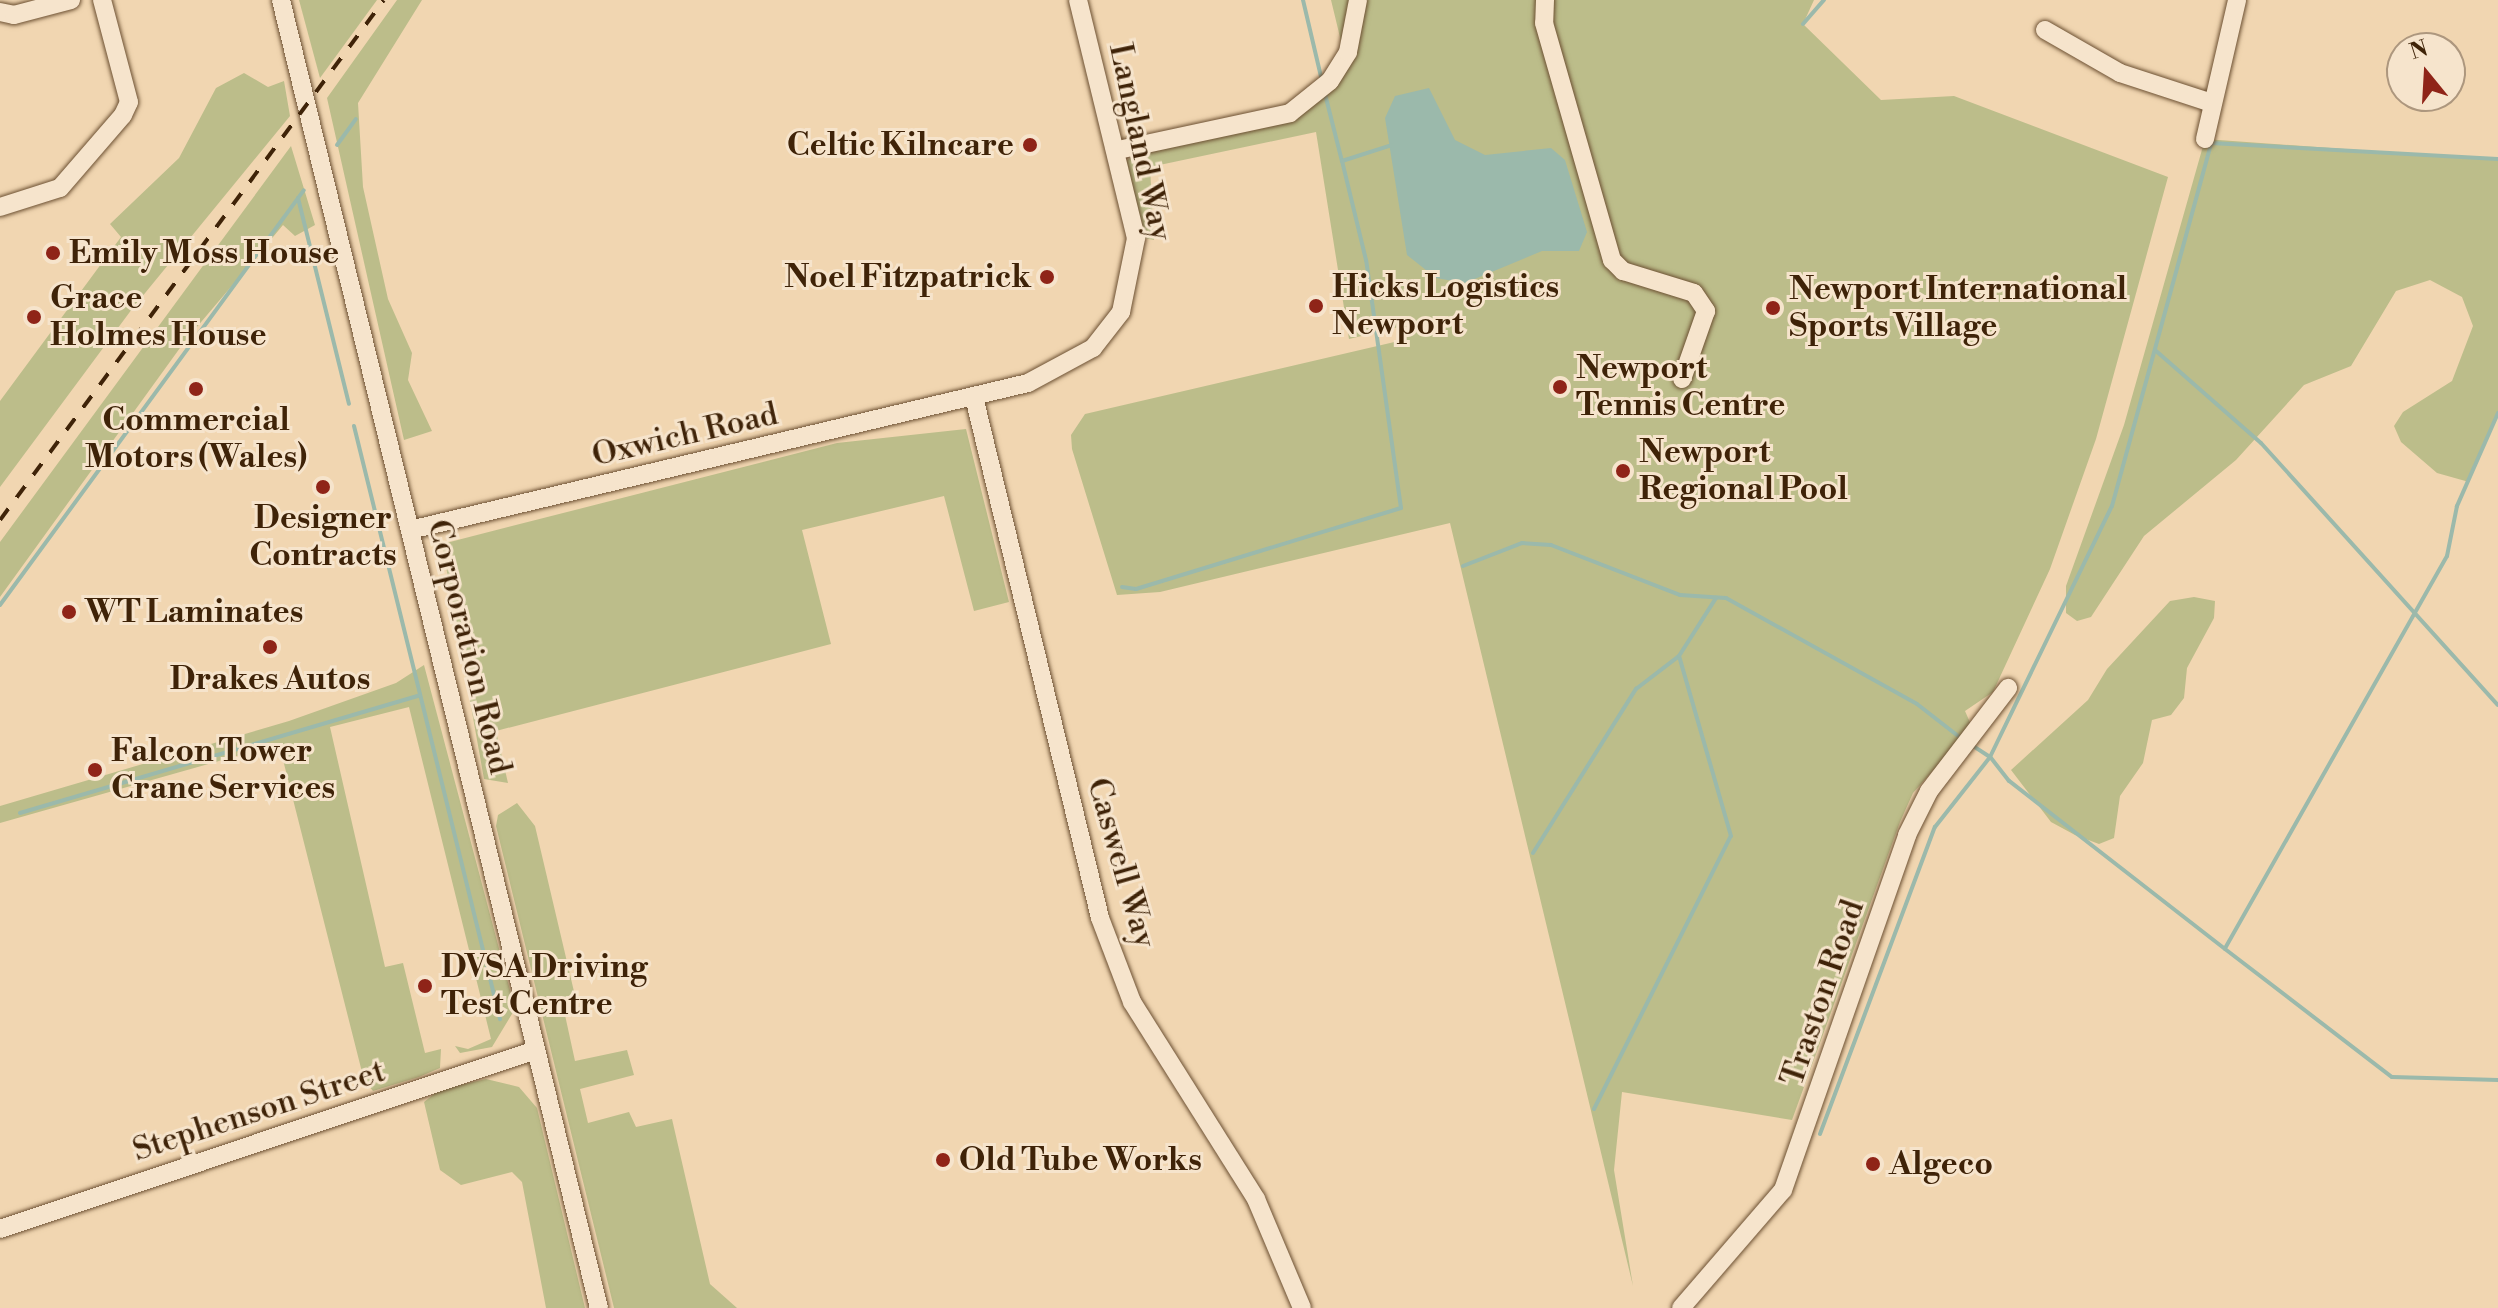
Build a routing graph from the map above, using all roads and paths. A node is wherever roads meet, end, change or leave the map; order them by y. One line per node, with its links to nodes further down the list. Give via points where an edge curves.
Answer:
1 (71, 0): 8 (street)
2 (102, 0): 13 (street, via 129,102 123,115 60,188)
3 (281, 0): 16 (street, Corporation Road)
4 (1078, 0): 12 (street, Langland Way)
5 (1358, 0): 12 (street, via 1348,52 1330,81 1300,107)
6 (1545, 0): 14 (street, via 1544,23 1612,260 1623,271 1694,293 1706,311)
7 (2237, 0): 10 (street)
8 (0, 12)
9 (2045, 30): 10 (street, via 2120,73)
10 (2212, 103): 11 (street)
11 (2205, 139)
12 (1118, 150): 15 (street, Langland Way, via 1136,238 1121,312 1075,362)
13 (0, 207)
14 (1682, 379)
15 (974, 397): 16 (street, Oxwich Road); 21 (street, Caswell Way, via 1100,918 1132,1002 1256,1199)
16 (410, 530): 18 (street, Corporation Road)
17 (2008, 688): 22 (street, Traston Road, via 1929,791 1907,835 1783,1190)
18 (536, 1050): 19 (street, Stephenson Street); 20 (street, Corporation Road)
19 (0, 1229)
20 (599, 1308)
21 (1302, 1308)
22 (1681, 1308)

